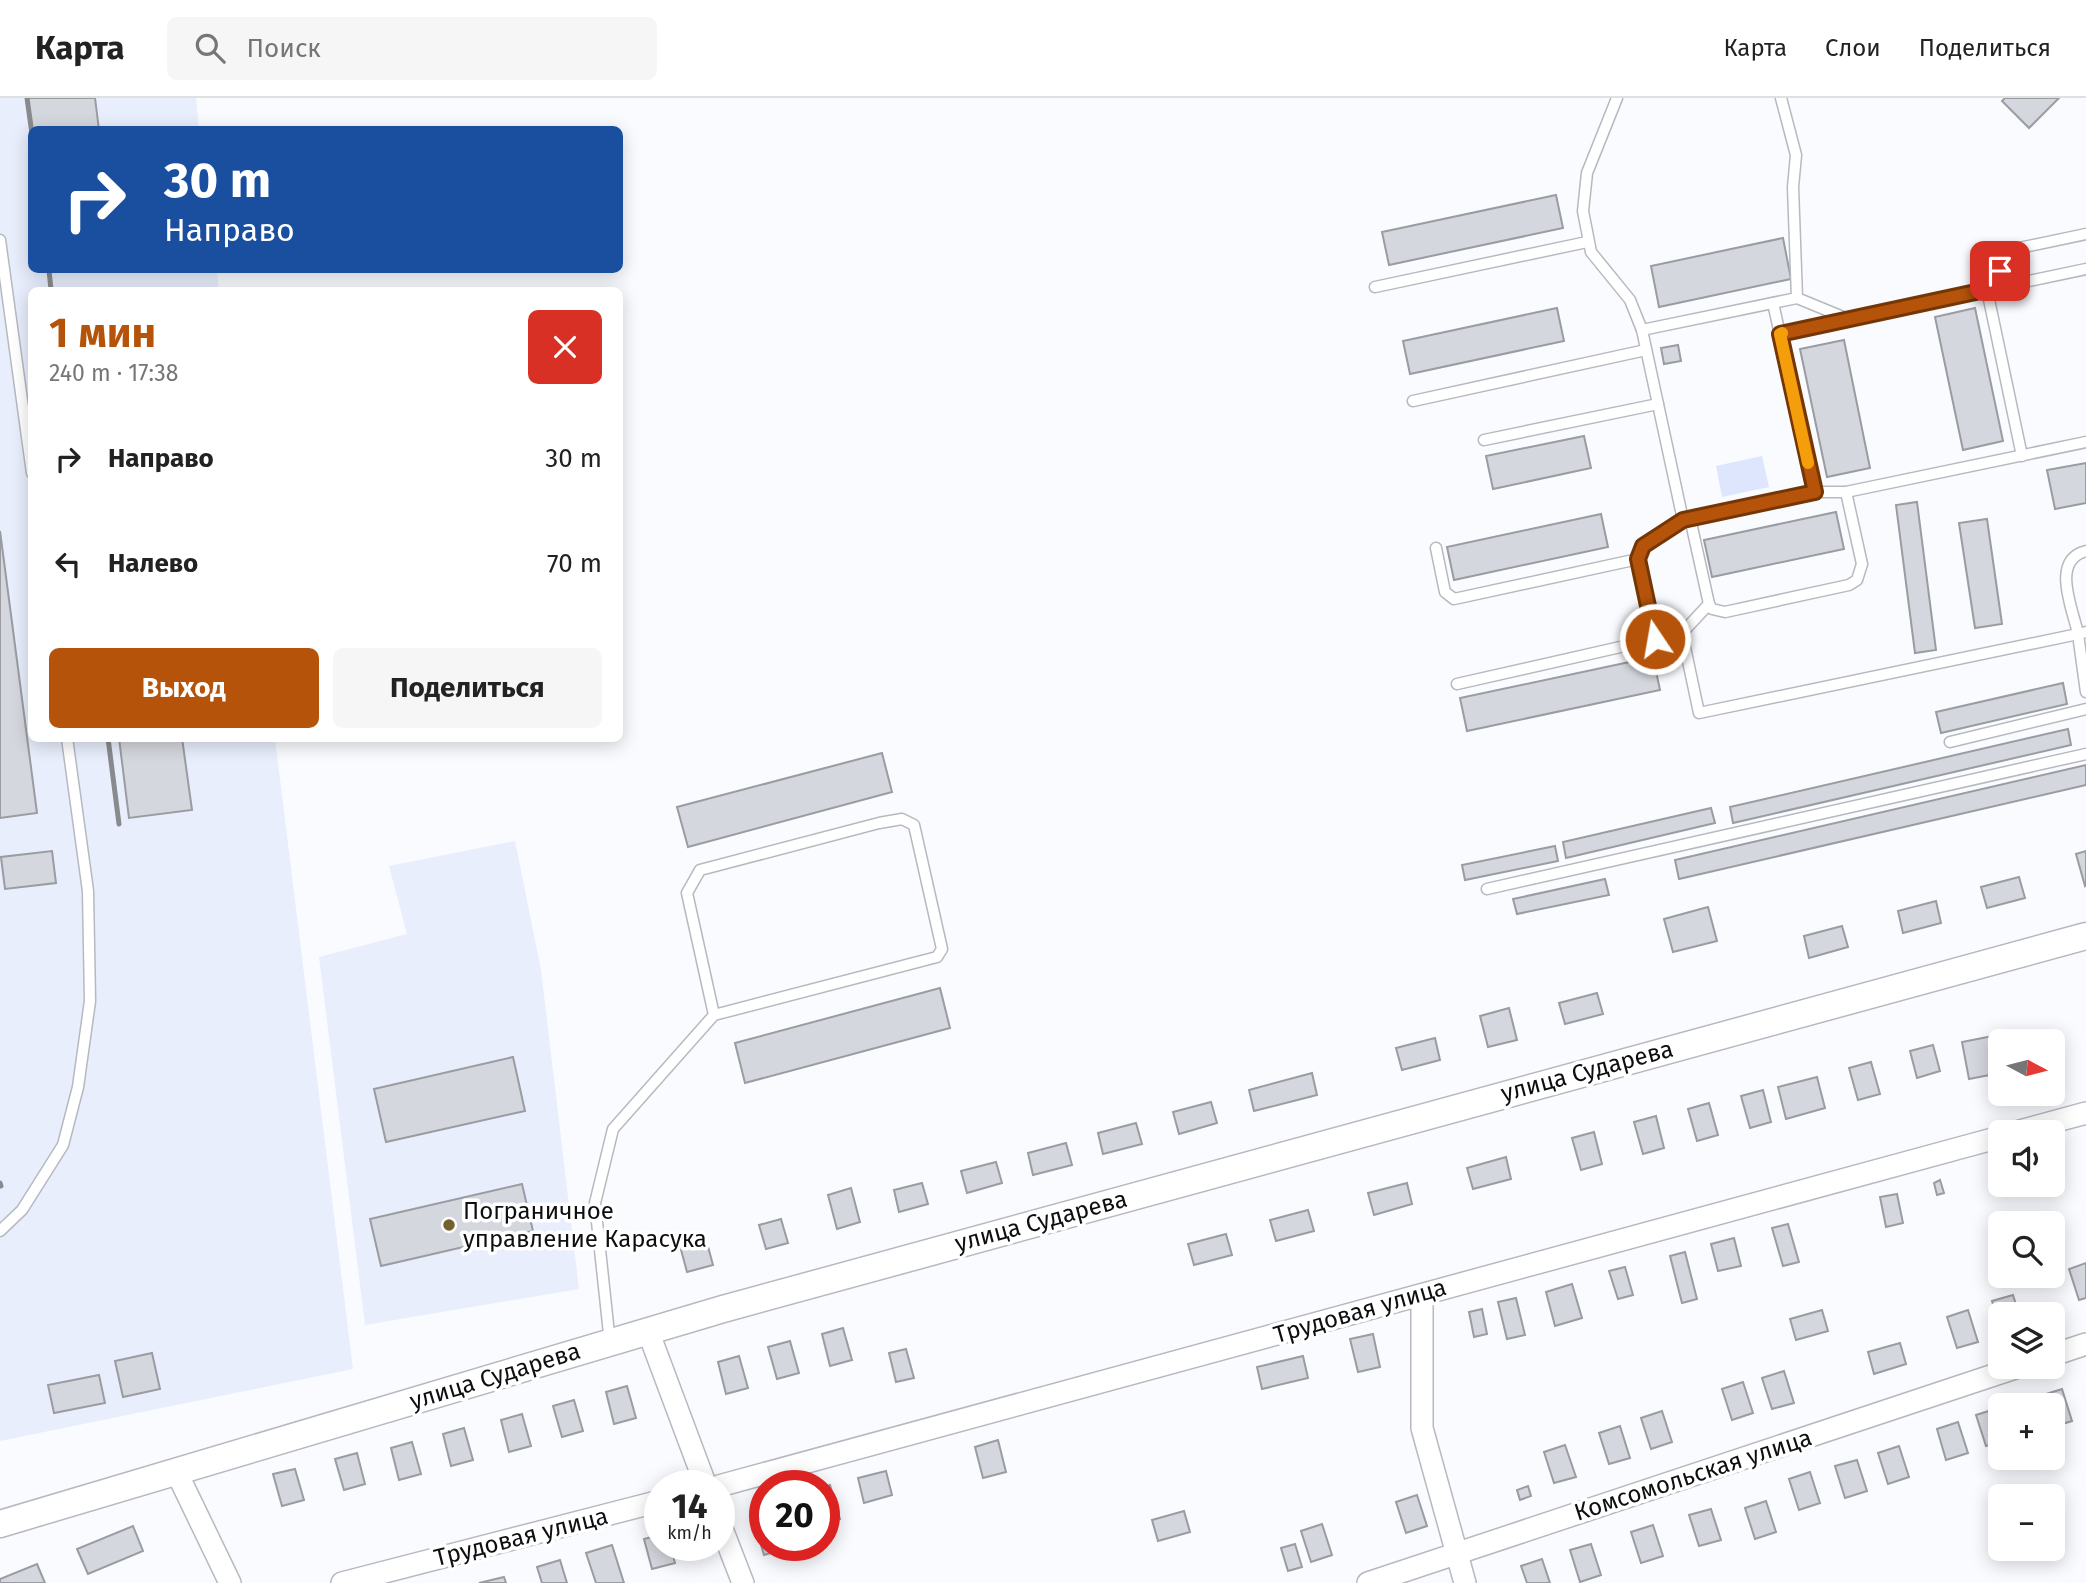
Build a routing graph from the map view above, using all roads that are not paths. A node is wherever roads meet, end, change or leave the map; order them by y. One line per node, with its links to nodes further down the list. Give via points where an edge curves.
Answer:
1 (1617, 98): 5 (lane, via 1587,173 1583,211)
2 (1781, 98): 9 (lane, via 1796,155)
3 (2086, 234): 8 (lane, via 2019,248)
4 (0, 240): 19 (lane)
5 (1587, 242): 7 (lane); 12 (lane, via 1595,259 1630,300)
6 (2086, 269): 8 (lane)
7 (1375, 287)
8 (1986, 290): 11 (lane); 20 (lane)
9 (1797, 298): 10 (lane); 11 (lane)
10 (1773, 303): 12 (lane); 13 (lane)
11 (1848, 319): 13 (lane)
12 (1642, 330): 14 (lane)
13 (1780, 334): 21 (lane)
14 (1646, 350): 15 (lane); 16 (lane)
15 (1413, 401)
16 (1658, 404): 17 (lane); 23 (lane)
17 (1484, 440)
18 (2086, 443): 20 (lane)
19 (28, 444)
20 (2022, 456): 22 (lane)
21 (1815, 492): 22 (lane); 23 (lane)
22 (1846, 492): 27 (lane, via 1862,564 1857,580 1725,612)
23 (1686, 519): 26 (lane, via 1643,546); 27 (lane)
24 (1436, 548): 26 (lane, via 1445,592 1454,599)
25 (2086, 551): 29 (lane, via 2068,561 2065,571)
26 (1638, 559): 30 (lane)
27 (1709, 604): 28 (lane)
28 (1682, 633): 29 (lane, via 1699,713); 30 (lane)
29 (2082, 633): 32 (lane)
30 (1655, 639): 31 (lane)
31 (1457, 684)
32 (2086, 692)
33 (2086, 709): 35 (lane)
34 (68, 742): 43 (lane, via 88,891 90,1001 80,1075 63,1145 22,1210)
35 (1950, 742)
36 (2086, 754): 37 (lane)
37 (1487, 889)
38 (2086, 936): 45 (street, улица Сударева)
39 (714, 1015): 39 (lane, via 937,957 942,949 915,825 902,819 879,823 700,870 687,893); 46 (lane, via 613,1129 595,1203)
40 (2086, 1113): 41 (street)
41 (2060, 1120)
42 (1988, 1139): 44 (street, Трудовая улица)
43 (0, 1231)
44 (1422, 1295): 52 (street, Трудовая улица); 55 (street, via 1422,1427)
45 (648, 1331): 46 (street, улица Сударева); 50 (street)
46 (610, 1342): 51 (street, улица Сударева)
47 (2086, 1344): 48 (street)
48 (2065, 1351)
49 (1988, 1377): 55 (street, Комсомольская улица)
50 (700, 1470)
51 (176, 1471): 54 (street, улица Сударева); 57 (street)
52 (735, 1482)
53 (644, 1505): 58 (street, Трудовая улица)
54 (0, 1524)
55 (1455, 1555): 60 (street, Комсомольская улица); 61 (street)
56 (734, 1561): 59 (street)
57 (230, 1583)
58 (342, 1583)
59 (743, 1583)
60 (1368, 1583)
61 (1465, 1583)

